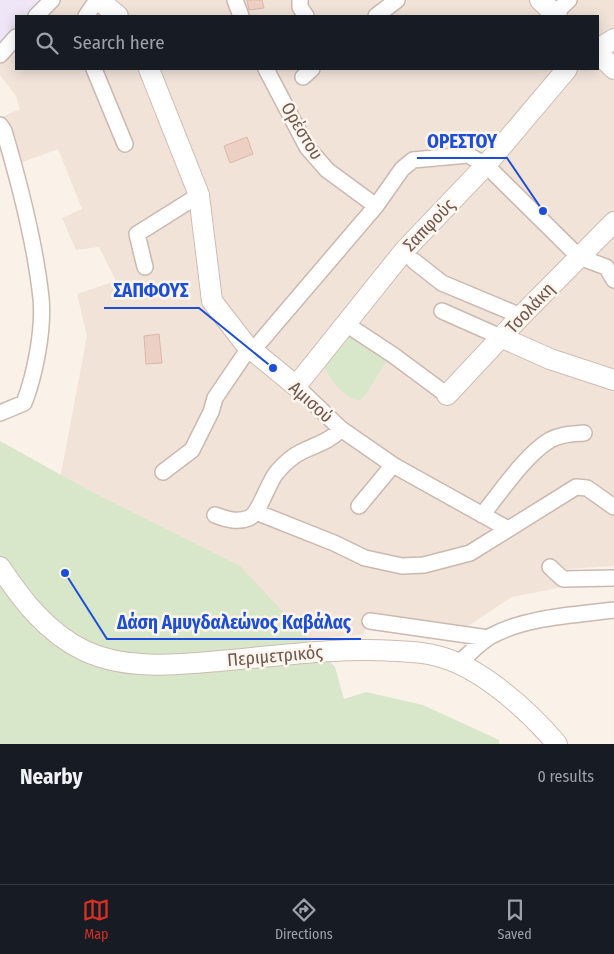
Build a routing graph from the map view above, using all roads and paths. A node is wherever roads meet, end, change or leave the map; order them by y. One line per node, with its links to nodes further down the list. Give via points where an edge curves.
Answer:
1 (52, 0): 8 (street)
2 (98, 0): 9 (street); 10 (street)
3 (235, 0): 11 (street)
4 (300, 0): 12 (street)
5 (397, 0): 13 (street)
6 (540, 0): 14 (street)
7 (569, 0): 14 (street)
8 (37, 15)
9 (87, 15)
10 (117, 15)
11 (241, 15)
12 (305, 15)
13 (377, 15)
14 (556, 15)
15 (15, 39): 18 (street)
16 (614, 39): 17 (street)
17 (599, 48)
18 (0, 54)
19 (599, 54): 24 (street)
20 (94, 70): 26 (street)
21 (149, 70): 28 (street, Αμισού)
22 (267, 70): 29 (street, Ορέστου, via 308,147 327,170)
23 (566, 70): 27 (street, Σαπφούς)
24 (614, 70)
25 (0, 125): 43 (street, via 21,191 41,300 40,329 24,403)
26 (125, 144)
27 (486, 166): 29 (street, via 468,155 413,160 402,168); 31 (street); 37 (street, Σαπφούς, via 404,251)
28 (199, 194): 33 (street, via 137,234); 39 (street, Αμισού, via 212,301)
29 (376, 206): 39 (street)
30 (614, 222): 31 (street, Τσολάκη)
31 (579, 257): 34 (street, via 606,267); 36 (street, Τσολάκη)
32 (414, 261): 36 (street, via 442,283)
33 (145, 267)
34 (614, 280)
35 (442, 311): 38 (street)
36 (521, 316): 38 (street, Τσολάκη)
37 (346, 324): 41 (street, Σαπφούς); 42 (street)
38 (503, 338): 40 (street, via 550,359); 42 (street, Τσολάκη)
39 (254, 345): 41 (street, Αμισού); 47 (street, via 215,398 192,450)
40 (614, 380)
41 (296, 386): 44 (street, Αμισού)
42 (447, 396)
43 (0, 413)
44 (341, 429): 46 (street, Αμισού); 50 (street, via 321,445 300,452 276,473)
45 (584, 433): 52 (street, via 567,434 539,449)
46 (393, 465): 48 (street); 52 (street, Αμισού)
47 (163, 472)
48 (359, 506)
49 (614, 507): 53 (street, via 586,488 576,488)
50 (256, 512): 51 (street, via 239,521); 53 (street, via 365,558 402,566 424,565 470,553)
51 (215, 514)
52 (482, 515): 53 (street, Αμισού)
53 (508, 529)
54 (0, 566): 60 (street, Περιμετρικός, via 22,600 57,634 84,650 118,662 174,665 362,649 437,656)
55 (550, 567): 56 (street, via 563,578)
56 (614, 578)
57 (614, 610): 59 (street, via 546,620 503,630)
58 (370, 621): 59 (street)
59 (488, 638): 60 (street)
60 (458, 664): 61 (street, Περιμετρικός, via 504,692)
61 (557, 744)

